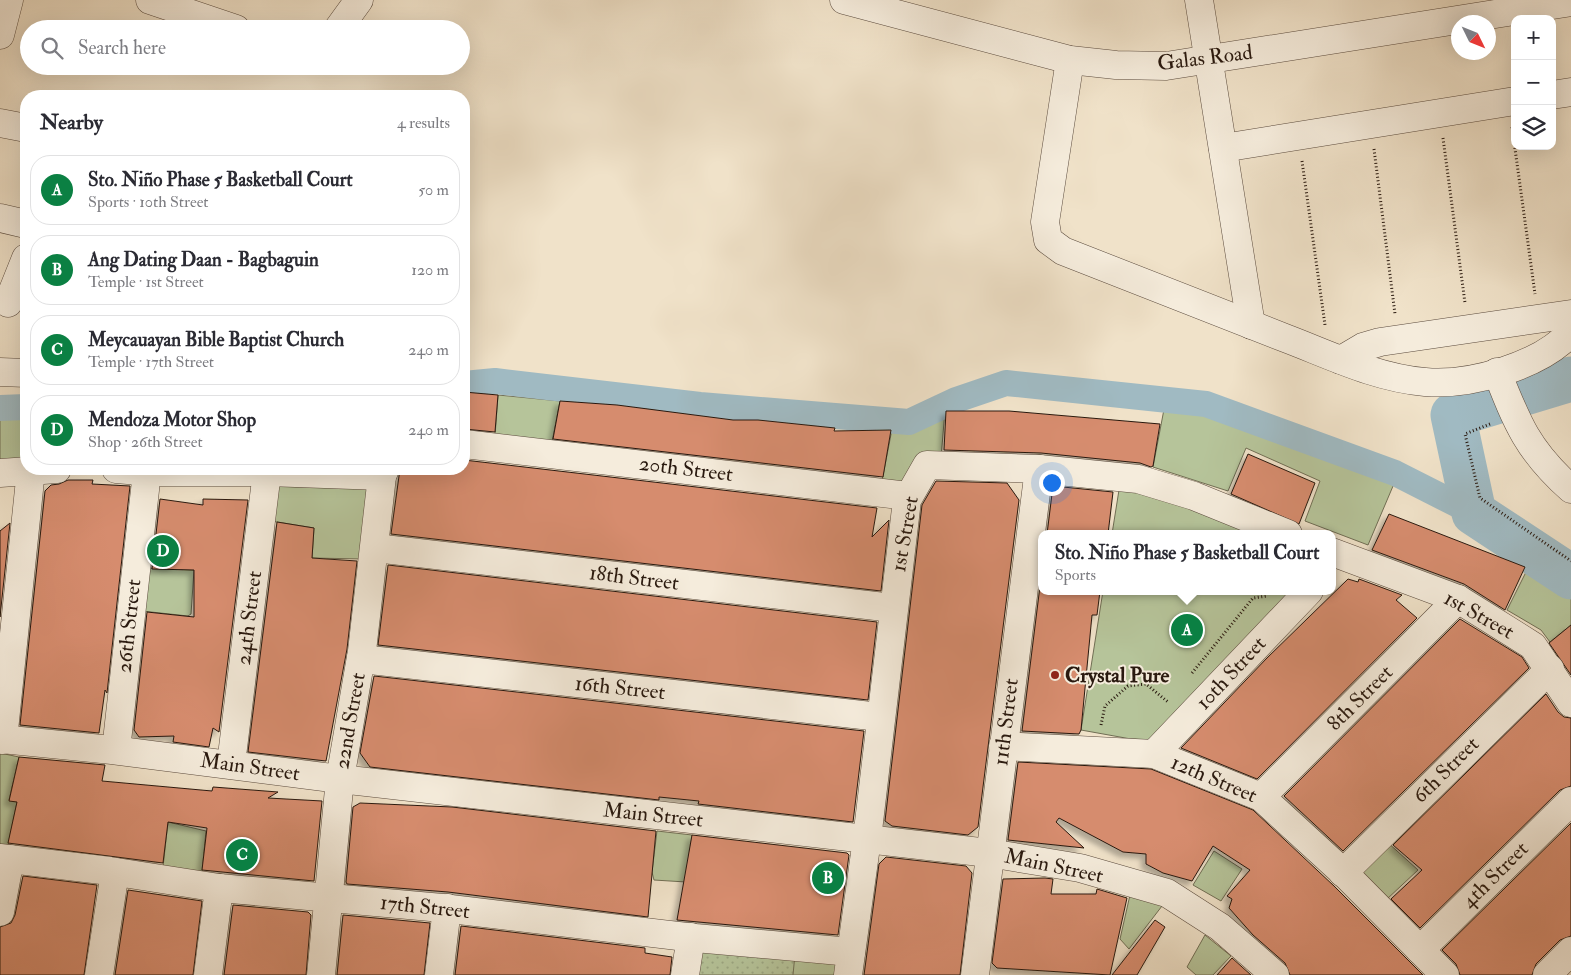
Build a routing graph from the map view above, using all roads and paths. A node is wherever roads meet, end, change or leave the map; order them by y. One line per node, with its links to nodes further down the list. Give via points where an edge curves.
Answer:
1 (10, 0): 10 (street)
2 (150, 0): 8 (street)
3 (358, 0): 9 (street)
4 (844, 0): 12 (street, Galas Road)
5 (1199, 0): 11 (street)
6 (1571, 5): 7 (street, Galas Road)
7 (1474, 9): 11 (street, Galas Road)
8 (209, 20)
9 (344, 20)
10 (0, 35)
11 (1209, 58): 12 (street, Galas Road, via 1166,66); 22 (street)
12 (1070, 60): 29 (street, via 1045,222 1048,240 1063,251)
13 (1571, 92): 14 (street)
14 (1556, 94)
15 (1511, 101): 17 (street)
16 (1512, 105): 28 (path)
17 (1440, 112): 19 (street); 30 (path)
18 (0, 123): 20 (street)
19 (1371, 124): 21 (street); 32 (path)
20 (20, 127)
21 (1298, 136): 22 (street); 33 (path)
22 (1223, 148): 29 (street)
23 (0, 218): 24 (street)
24 (20, 223)
25 (20, 277): 26 (street)
26 (12, 303)
27 (1571, 314): 28 (street)
28 (1539, 319): 30 (street)
29 (1251, 325): 33 (street)
30 (1469, 329): 32 (street)
31 (1571, 332): 37 (street, via 1536,358)
32 (1389, 340): 33 (street); 35 (street)
33 (1336, 358): 35 (street)
34 (0, 372): 36 (street)
35 (1376, 372): 37 (street, via 1427,382)
36 (20, 373)
37 (1500, 378): 38 (street)
38 (1505, 420): 47 (street); 52 (path, via 1465,434 1480,498)
39 (470, 445): 48 (street, 20th Street)
40 (1039, 469): 48 (street, 1st Street, via 927,465); 49 (street, 1st Street, via 1138,479 1194,496); 65 (street, 11th Street)
41 (20, 471): 42 (street)
42 (0, 473)
43 (30, 475): 64 (street)
44 (146, 475): 66 (street, 26th Street)
45 (267, 475): 68 (street, 24th Street)
46 (383, 475): 50 (street, 22nd Street)
47 (1571, 489)
48 (908, 496): 56 (street, 1st Street)
49 (1278, 530)
50 (375, 548): 56 (street, 18th Street); 57 (street, 22nd Street)
51 (1336, 558): 54 (street, 1st Street)
52 (1571, 561)
53 (1304, 595): 67 (street, 10th Street)
54 (1458, 599): 58 (street, 1st Street, via 1533,646); 70 (street, 8th Street)
55 (1272, 600): 59 (path, via 1267,595 1253,598)
56 (893, 608): 62 (street, 1st Street)
57 (360, 659): 62 (street, 16th Street); 69 (street, 22nd Street)
58 (1550, 668): 61 (street, 1st Street); 76 (street, 6th Street)
59 (1186, 680)
60 (1174, 695): 63 (path, via 1168,702 1146,684 1128,686 1104,706)
61 (1571, 703)
62 (880, 717): 72 (street, 1st Street)
63 (1099, 731)
64 (1, 739): 66 (street, Main Street)
65 (1003, 746): 67 (street, 12th Street); 73 (street, 11th Street)
66 (116, 750): 68 (street, Main Street)
67 (1154, 754): 70 (street, 12th Street)
68 (231, 764): 69 (street, Main Street)
69 (340, 779): 72 (street, Main Street); 78 (street, 22nd Street)
70 (1261, 797): 76 (street, 12th Street)
71 (1571, 801): 82 (street, 4th Street)
72 (867, 839): 73 (street, Main Street); 84 (street, 1st Street)
73 (989, 852): 90 (street, 11th Street); 91 (street, Main Street, via 1080,868 1167,893 1220,927)
74 (5, 859): 75 (street, 17th Street); 80 (street)
75 (115, 872): 77 (street, 17th Street); 85 (street)
76 (1342, 872): 82 (street, 12th Street)
77 (219, 888): 78 (street, 17th Street); 86 (street)
78 (329, 897): 79 (street, 17th Street); 87 (street, 22nd Street)
79 (447, 908): 81 (street, 17th Street); 88 (street)
80 (0, 912)
81 (691, 937): 84 (street, 17th Street); 89 (street)
82 (1420, 950): 92 (street, 12th Street)
83 (1571, 951): 93 (street)
84 (850, 964)
85 (99, 975)
86 (208, 975)
87 (321, 975)
88 (439, 975)
89 (685, 975)
90 (975, 975)
91 (1275, 975)
92 (1445, 975)
93 (1547, 975)

